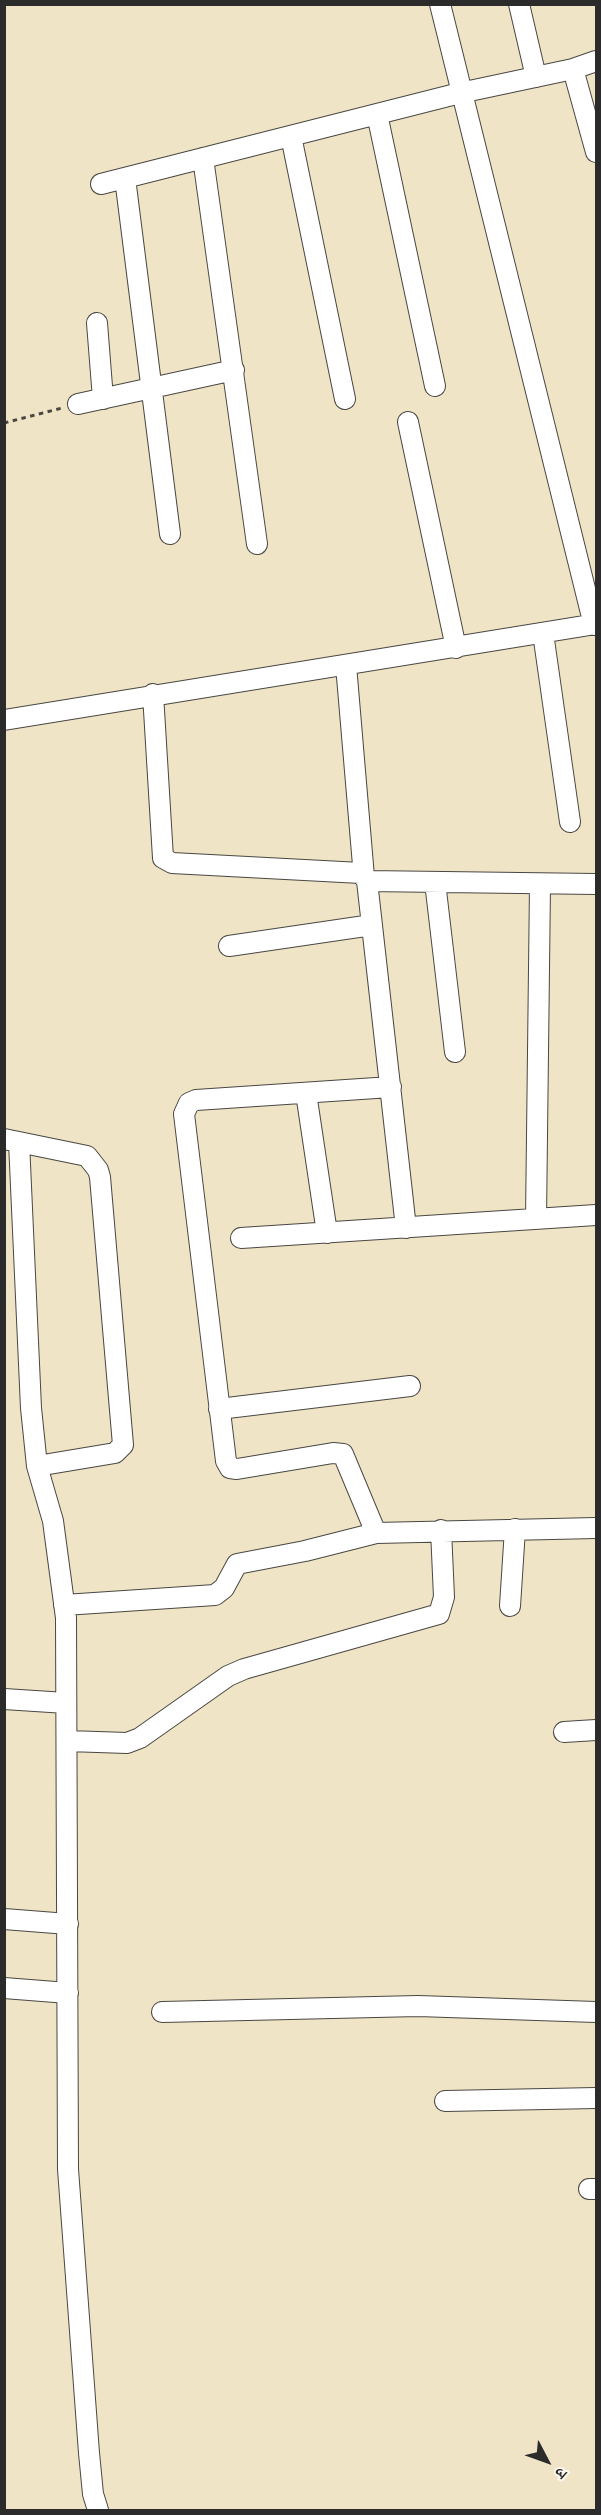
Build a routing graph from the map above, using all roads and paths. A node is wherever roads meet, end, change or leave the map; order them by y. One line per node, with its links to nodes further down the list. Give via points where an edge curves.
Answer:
1 (440, 4): 6 (street)
2 (519, 4): 5 (street)
3 (597, 61): 4 (street)
4 (573, 69): 5 (street); 9 (street)
5 (536, 77): 6 (street)
6 (460, 93): 7 (street); 24 (street)
7 (377, 114): 8 (street); 15 (street)
8 (291, 136): 10 (street); 18 (street)
9 (597, 152)
10 (203, 158): 11 (street); 14 (street)
11 (125, 178): 12 (street); 16 (street)
12 (101, 184)
13 (97, 323): 17 (street)
14 (234, 370): 16 (street); 23 (street)
15 (435, 386)
16 (151, 387): 17 (street); 22 (street)
17 (103, 399): 19 (street)
18 (345, 399)
19 (78, 404): 21 (path)
20 (408, 422): 26 (street)
21 (4, 423)
22 (170, 534)
23 (257, 544)
24 (595, 624): 25 (street)
25 (543, 633): 26 (street); 30 (street)
26 (456, 648): 27 (street)
27 (346, 665): 28 (street); 31 (street)
28 (153, 694): 29 (street); 31 (street, via 163,858 172,863 352,872 361,873)
29 (4, 720)
30 (570, 822)
31 (366, 879): 32 (street); 35 (street)
32 (435, 882): 34 (street); 37 (street)
33 (597, 884): 34 (street)
34 (540, 885): 42 (street)
35 (372, 926): 36 (street); 38 (street)
36 (229, 946)
37 (455, 1052)
38 (391, 1087): 39 (street); 43 (street)
39 (306, 1093): 44 (street); 47 (street, via 196,1100 184,1108)
40 (12, 1141): 48 (street); 48 (street, via 87,1156 98,1170 124,1439 115,1453)
41 (597, 1215): 42 (street)
42 (536, 1219): 43 (street)
43 (406, 1227): 44 (street)
44 (327, 1233): 45 (street)
45 (241, 1238)
46 (410, 1386): 47 (street)
47 (219, 1409): 52 (street, via 230,1468 343,1454)
48 (37, 1466): 53 (street, via 53,1521)
49 (597, 1527): 50 (street)
50 (515, 1528): 51 (street); 54 (street)
51 (441, 1530): 52 (street); 59 (street, via 444,1597 440,1614 244,1669 127,1743)
52 (376, 1533): 53 (street, via 237,1564 224,1588 215,1595)
53 (64, 1605): 56 (street)
54 (510, 1606)
55 (4, 1700): 56 (street)
56 (66, 1703): 59 (street)
57 (597, 1731): 58 (street)
58 (564, 1732)
59 (68, 1741): 61 (street)
60 (4, 1919): 61 (street)
61 (68, 1924): 63 (street)
62 (4, 1988): 63 (street)
63 (68, 1993): 68 (street, via 68,2169 89,2453)
64 (162, 2012): 65 (street, via 418,2006)
65 (597, 2012)
66 (597, 2098): 67 (street)
67 (445, 2101)
68 (98, 2511)

